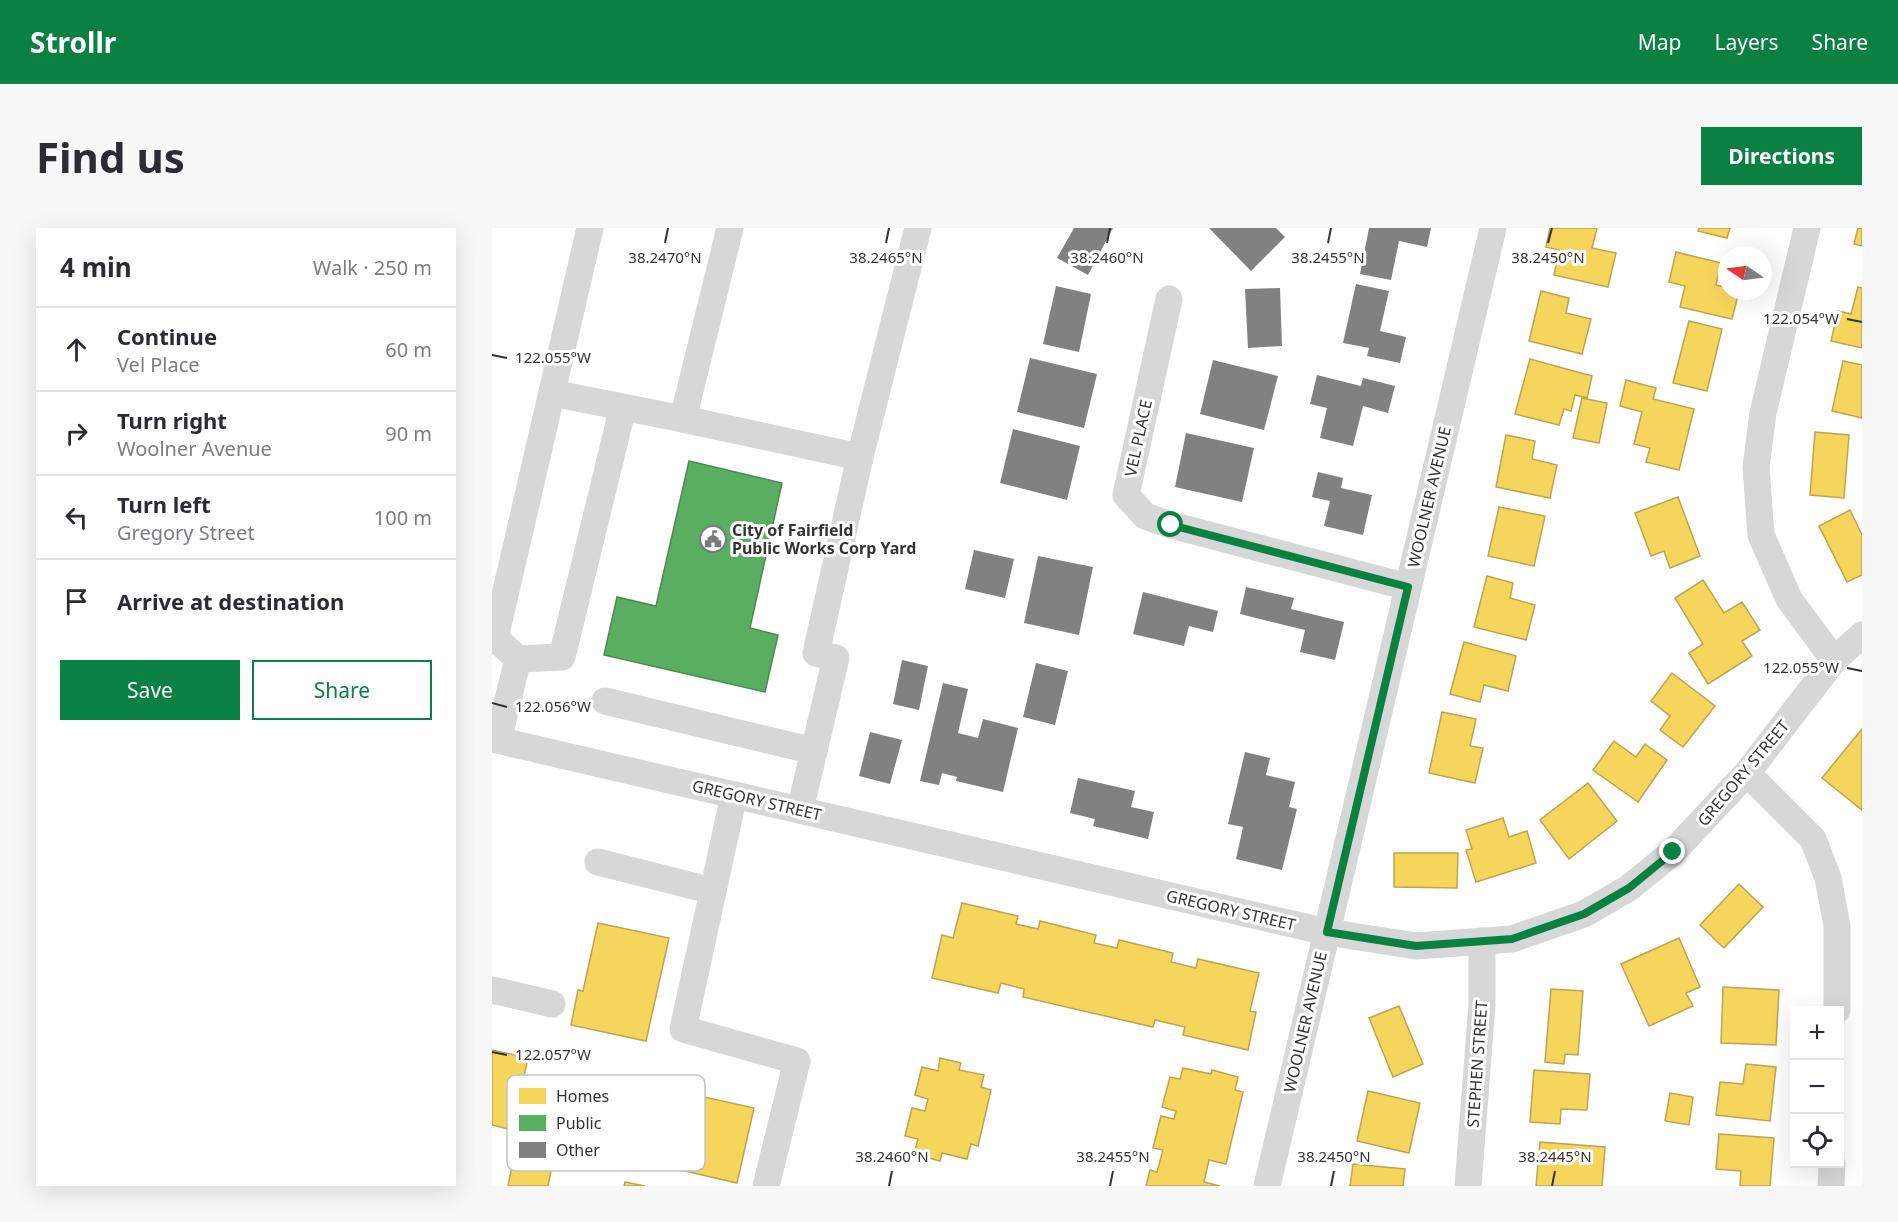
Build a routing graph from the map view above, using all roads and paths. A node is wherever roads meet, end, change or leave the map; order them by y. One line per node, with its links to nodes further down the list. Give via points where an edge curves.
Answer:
1 (590, 228): 7 (street)
2 (730, 228): 9 (street)
3 (918, 228): 10 (street)
4 (1493, 228): 11 (street, WOOLNER AVENUE)
5 (1807, 228): 14 (street, via 1763,413 1756,467 1761,535 1789,599)
6 (1169, 299): 11 (street, VEL PLACE, via 1126,495 1145,516 1171,525)
7 (552, 393): 8 (street); 13 (street, via 495,638)
8 (623, 407): 9 (street); 13 (street, via 562,657)
9 (683, 419): 10 (street)
10 (860, 457): 17 (street, via 816,653 836,658)
11 (1408, 587): 23 (street, WOOLNER AVENUE)
12 (1862, 635): 14 (street, GREGORY STREET)
13 (518, 659): 16 (street)
14 (1834, 660): 18 (street, GREGORY STREET)
15 (605, 701): 17 (street)
16 (495, 739): 19 (street, GREGORY STREET)
17 (814, 751): 20 (street)
18 (1747, 773): 24 (street, GREGORY STREET, via 1673,852 1629,888 1584,914 1512,939); 27 (street, via 1813,839 1828,878 1837,926)
19 (734, 795): 20 (street, GREGORY STREET); 22 (street)
20 (800, 810): 23 (street, GREGORY STREET)
21 (598, 862): 22 (street)
22 (713, 891): 29 (street, via 683,1029 797,1061)
23 (1327, 932): 24 (street, GREGORY STREET, via 1416,946); 30 (street, WOOLNER AVENUE)
24 (1482, 941): 31 (street, STEPHEN STREET, via 1482,1004)
25 (492, 990): 26 (street)
26 (552, 1005)
27 (1837, 1006)
28 (1832, 1168): 32 (street)
29 (766, 1186)
30 (1267, 1186)
31 (1468, 1186)
32 (1831, 1186)

